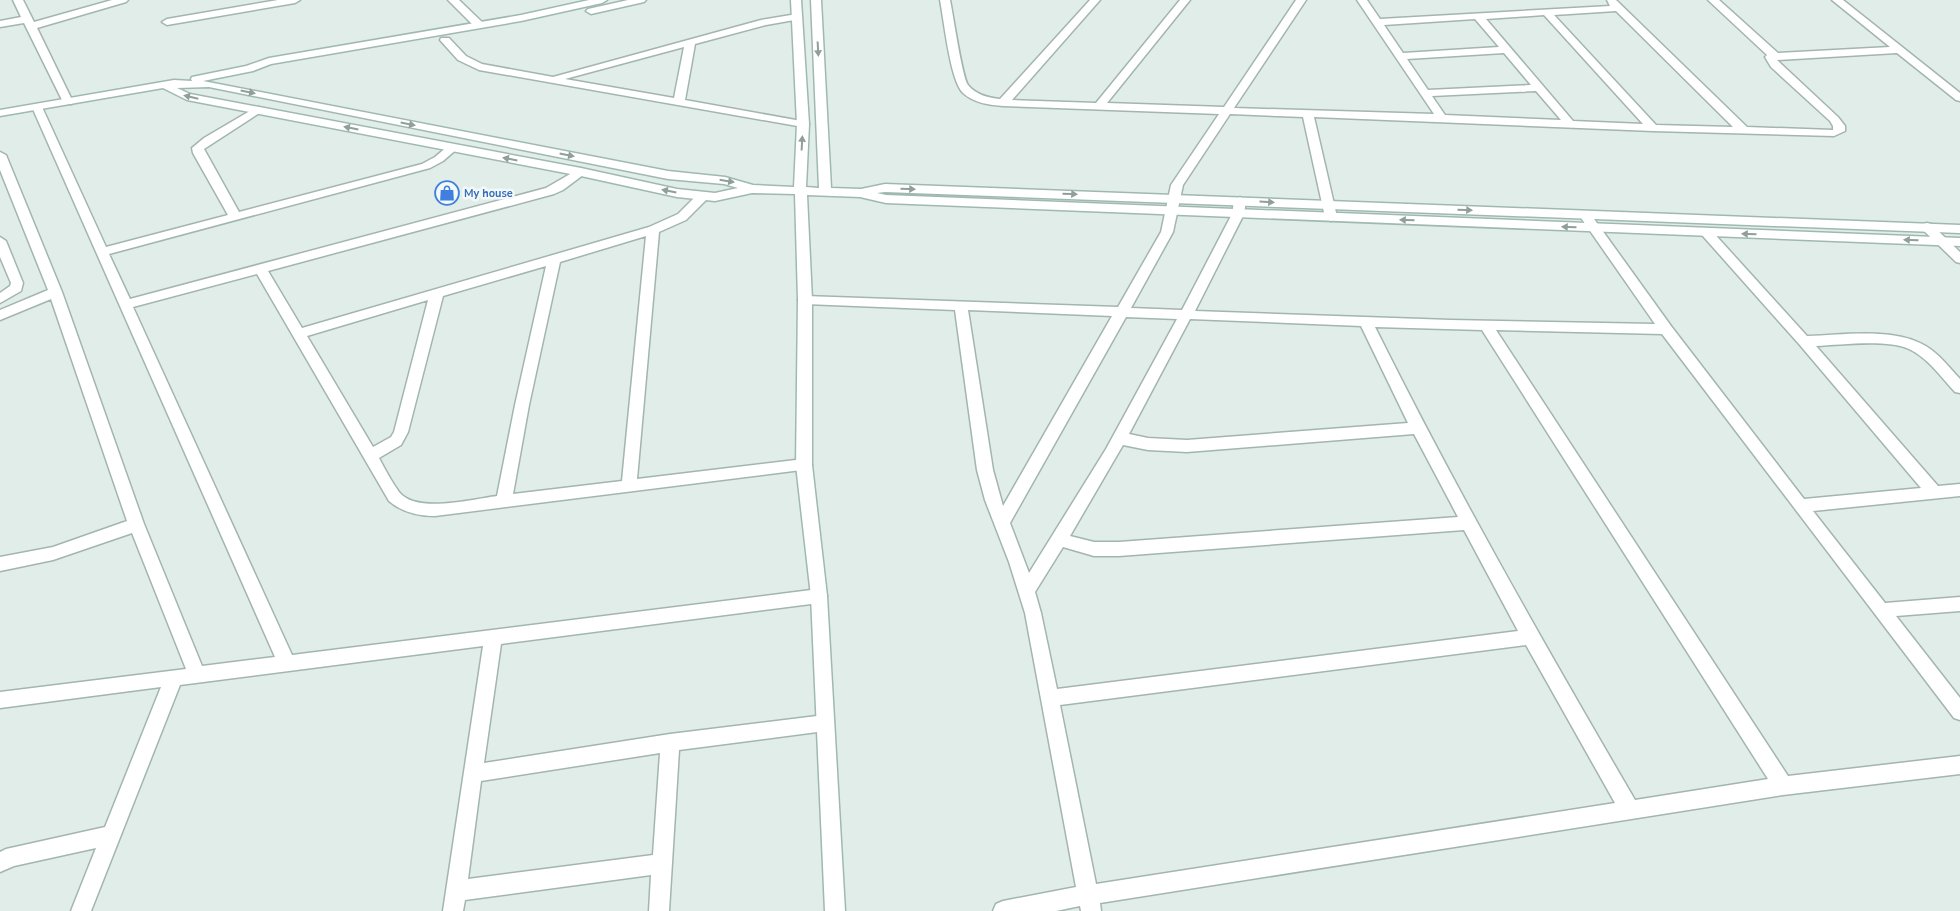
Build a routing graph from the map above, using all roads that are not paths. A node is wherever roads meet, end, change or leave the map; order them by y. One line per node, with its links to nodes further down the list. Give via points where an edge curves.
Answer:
1 (18, 0): 23 (street)
2 (123, 0): 23 (street)
3 (295, 0): 21 (street)
4 (454, 0): 25 (street)
5 (602, 0): 25 (street)
6 (640, 0): 26 (street)
7 (796, 0): 20 (street)
8 (816, 0): 57 (street, one-way to 57)
9 (944, 0): 40 (street, via 961,82 966,91 977,98)
10 (1095, 0): 40 (street)
11 (1185, 0): 41 (street)
12 (1301, 0): 44 (street)
13 (1362, 0): 22 (street)
14 (1610, 0): 17 (street)
15 (1713, 0): 31 (street)
16 (1837, 0): 29 (street)
17 (1618, 8): 18 (street); 51 (street)
18 (1546, 12): 19 (street); 50 (street)
19 (1478, 16): 22 (street); 28 (street)
20 (797, 17): 27 (street); 48 (street)
21 (167, 22)
22 (1377, 22): 30 (street)
23 (30, 23): 24 (street); 38 (street)
24 (0, 24)
25 (479, 25): 32 (street, via 269,61)
26 (445, 40): 32 (street, via 267,70); 33 (street, via 462,58 479,67)
27 (690, 42): 33 (street); 39 (street)
28 (1506, 50): 30 (street); 35 (street)
29 (1900, 50): 31 (street); 37 (street)
30 (1400, 56): 36 (street)
31 (1775, 56): 51 (street, via 1770,57 1772,61 1834,119 1839,131)
32 (249, 69): 34 (street)
33 (551, 80): 39 (street)
34 (165, 85): 38 (street); 43 (street, one-way to 34, via 187,97); 55 (street, one-way to 55, via 209,84 668,175 725,180)
35 (1540, 88): 36 (street); 49 (street)
36 (1425, 93): 47 (street)
37 (1960, 98)
38 (68, 102): 42 (street)
39 (679, 102): 48 (street)
40 (1003, 103): 41 (street)
41 (1099, 106): 44 (street)
42 (37, 107): 45 (street); 71 (street)
43 (259, 110): 52 (street, one-way to 43); 62 (street, via 198,148)
44 (1229, 110): 46 (street); 59 (street, via 1183,176)
45 (0, 113)
46 (1308, 113): 47 (street); 61 (street)
47 (1442, 118): 49 (street)
48 (803, 124): 56 (street, one-way to 48)
49 (1570, 124): 50 (street)
50 (1653, 128): 51 (street)
51 (1744, 131)
52 (452, 148): 54 (street, one-way to 52); 62 (street, via 426,166)
53 (0, 155): 75 (street)
54 (581, 172): 58 (street, one-way to 54); 74 (street, via 550,191)
55 (752, 189): 56 (street); 58 (street, via 727,196)
56 (801, 191): 57 (street); 78 (street)
57 (825, 192): 59 (street, via 860,193 886,200)
58 (702, 197): 66 (street, via 682,217)
59 (1172, 204): 60 (street); 81 (street, via 1167,232)
60 (1239, 207): 61 (street); 82 (street)
61 (1330, 211): 63 (street)
62 (235, 216): 71 (street)
63 (1589, 221): 64 (street); 67 (street); 86 (street)
64 (1927, 227): 65 (street); 69 (street)
65 (1960, 229)
66 (653, 230): 72 (street); 94 (street)
67 (1706, 232): 69 (street, one-way to 67); 88 (street)
68 (0, 241): 77 (street, via 17,283 16,288)
69 (1941, 242): 70 (street); 73 (street)
70 (1960, 242)
71 (101, 252): 79 (street)
72 (554, 258): 76 (street); 97 (street)
73 (1960, 259)
74 (260, 268): 79 (street); 87 (street)
75 (56, 292): 83 (street); 101 (street)
76 (437, 292): 87 (street); 92 (street, via 401,432 396,441)
77 (0, 299)
78 (805, 300): 80 (street); 93 (street)
79 (125, 305): 110 (street)
80 (961, 305): 81 (street); 99 (street, via 985,470)
81 (1122, 311): 82 (street); 99 (street)
82 (1186, 314): 84 (street); 91 (street)
83 (0, 315)
84 (1366, 322): 85 (street); 90 (street)
85 (1487, 327): 86 (street); 120 (street)
86 (1666, 329): 98 (street)
87 (298, 334): 92 (street)
88 (1804, 341): 89 (street, via 1913,344 1926,352); 96 (street)
89 (1960, 388)
90 (1418, 428): 91 (street, via 1187,446 1148,444); 100 (street)
91 (1119, 438): 102 (street)
92 (372, 455): 97 (street, via 394,497 405,506 435,510)
93 (804, 465): 94 (street); 105 (street)
94 (629, 486): 97 (street)
95 (1960, 490): 96 (street)
96 (1936, 493): 98 (street)
97 (504, 501)
98 (1800, 506): 107 (street)
99 (1002, 523): 104 (street)
100 (1469, 523): 102 (street, via 1119,549 1094,549); 109 (street)
101 (136, 524): 103 (street, via 55,553); 111 (street)
102 (1061, 540): 104 (street)
103 (0, 564)
104 (1026, 590): 113 (street)
105 (819, 596): 108 (street); 116 (street)
106 (1960, 604): 107 (street)
107 (1881, 610): 115 (street)
108 (494, 638): 110 (street); 119 (street)
109 (1530, 638): 113 (street); 121 (street)
110 (287, 664): 111 (street)
111 (197, 675): 112 (street)
112 (174, 678): 114 (street); 122 (street)
113 (1051, 698): 126 (street)
114 (0, 700)
115 (1960, 712)
116 (825, 723): 117 (street); 130 (street)
117 (670, 743): 119 (street); 124 (street)
118 (1960, 765): 120 (street)
119 (474, 773): 125 (street)
120 (1783, 786): 121 (street)
121 (1630, 810): 126 (street)
122 (112, 836): 123 (street, via 12,856); 127 (street)
123 (0, 862)
124 (662, 864): 125 (street); 129 (street)
125 (456, 891): 128 (street)
126 (1089, 903): 131 (street)
127 (81, 911)
128 (452, 911)
129 (659, 911)
130 (835, 911)
131 (1003, 911)

